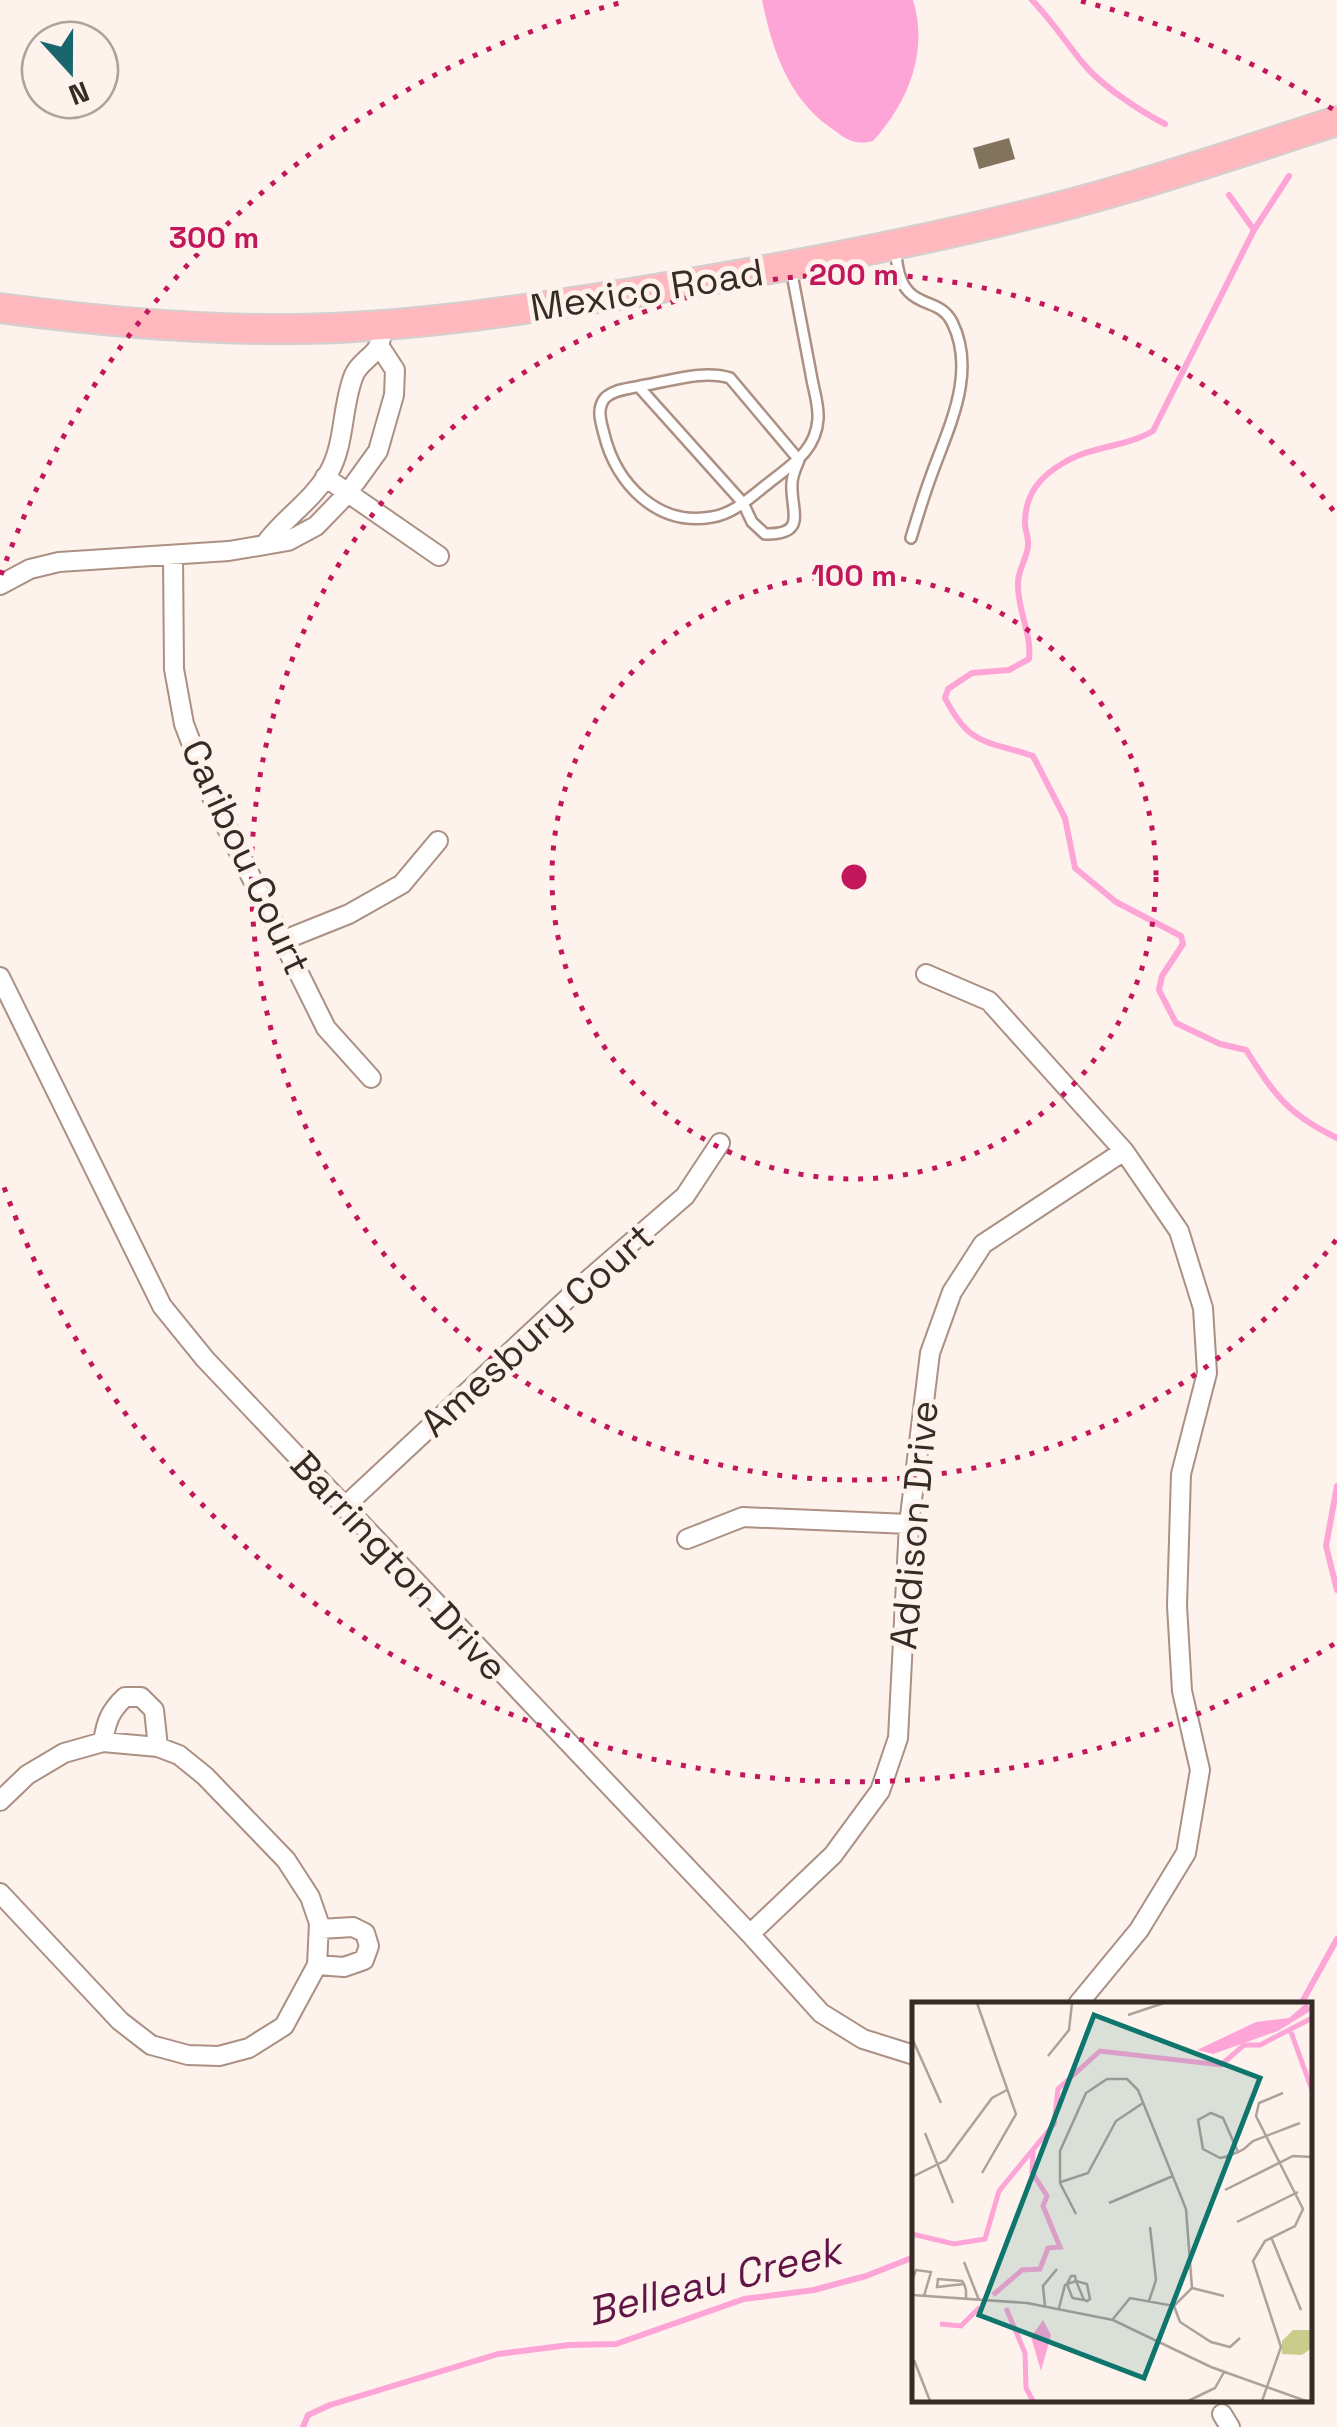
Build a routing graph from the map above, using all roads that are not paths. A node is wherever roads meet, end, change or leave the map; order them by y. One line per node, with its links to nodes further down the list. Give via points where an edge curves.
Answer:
1 (1337, 122): 2 (main road, Mexico Road, via 1030,214)
2 (894, 246): 3 (main road, Mexico Road); 11 (lane, via 907,291 939,306 952,322 961,374 958,404)
3 (791, 266): 5 (main road, Mexico Road); 7 (lane, via 819,416 814,442)
4 (0, 308): 5 (main road, Mexico Road)
5 (381, 336): 8 (street, via 355,373 341,444); 9 (street, via 395,370 394,395 378,451)
6 (639, 387): 7 (lane, via 716,373 730,378); 10 (lane); 10 (lane, via 614,391 599,412 617,468 634,492 684,520 716,517)
7 (798, 460): 10 (lane); 10 (lane, via 791,528 765,534)
8 (325, 477): 9 (street); 12 (street)
9 (348, 494): 12 (street, via 316,526); 14 (street)
10 (743, 503)
11 (911, 538)
12 (266, 544): 13 (street)
13 (173, 556): 15 (street, via 59,562); 17 (street, Caribou Court, via 174,670 184,724 214,802)
14 (439, 556)
15 (0, 585)
16 (438, 841): 17 (street, via 402,884)
17 (284, 940): 21 (street, Caribou Court, via 326,1028)
18 (926, 974): 23 (street, via 989,1001)
19 (0, 977): 20 (street, Barrington Drive)
20 (7, 1015): 24 (street, Barrington Drive, via 162,1306)
21 (371, 1078)
22 (720, 1144): 24 (street, Amesbury Court, via 685,1196)
23 (1124, 1151): 25 (street, Addison Drive, via 983,1244 952,1292 930,1353); 34 (street, via 1180,1231 1203,1308 1206,1372 1181,1474 1177,1606 1182,1691 1200,1770 1186,1854 1139,1930)
24 (343, 1508): 32 (street, Barrington Drive)
25 (909, 1524): 26 (street, via 744,1517); 32 (street, Addison Drive, via 898,1738 880,1791 833,1855)
26 (687, 1539)
27 (103, 1742): 28 (street); 28 (street, via 114,1708 125,1697 141,1697 154,1710); 29 (street, via 64,1753)
28 (158, 1747): 31 (street, via 205,1776 286,1860 310,1897)
29 (0, 1801)
30 (0, 1893): 33 (street, via 120,2021 152,2045 188,2055 248,2048 284,2026)
31 (320, 1929): 33 (street); 33 (street, via 353,1927 365,1932 370,1946 364,1960)
32 (750, 1934): 35 (street, Barrington Drive, via 821,2013 863,2039)
33 (317, 1965)
34 (1080, 2002)
35 (912, 2054)

